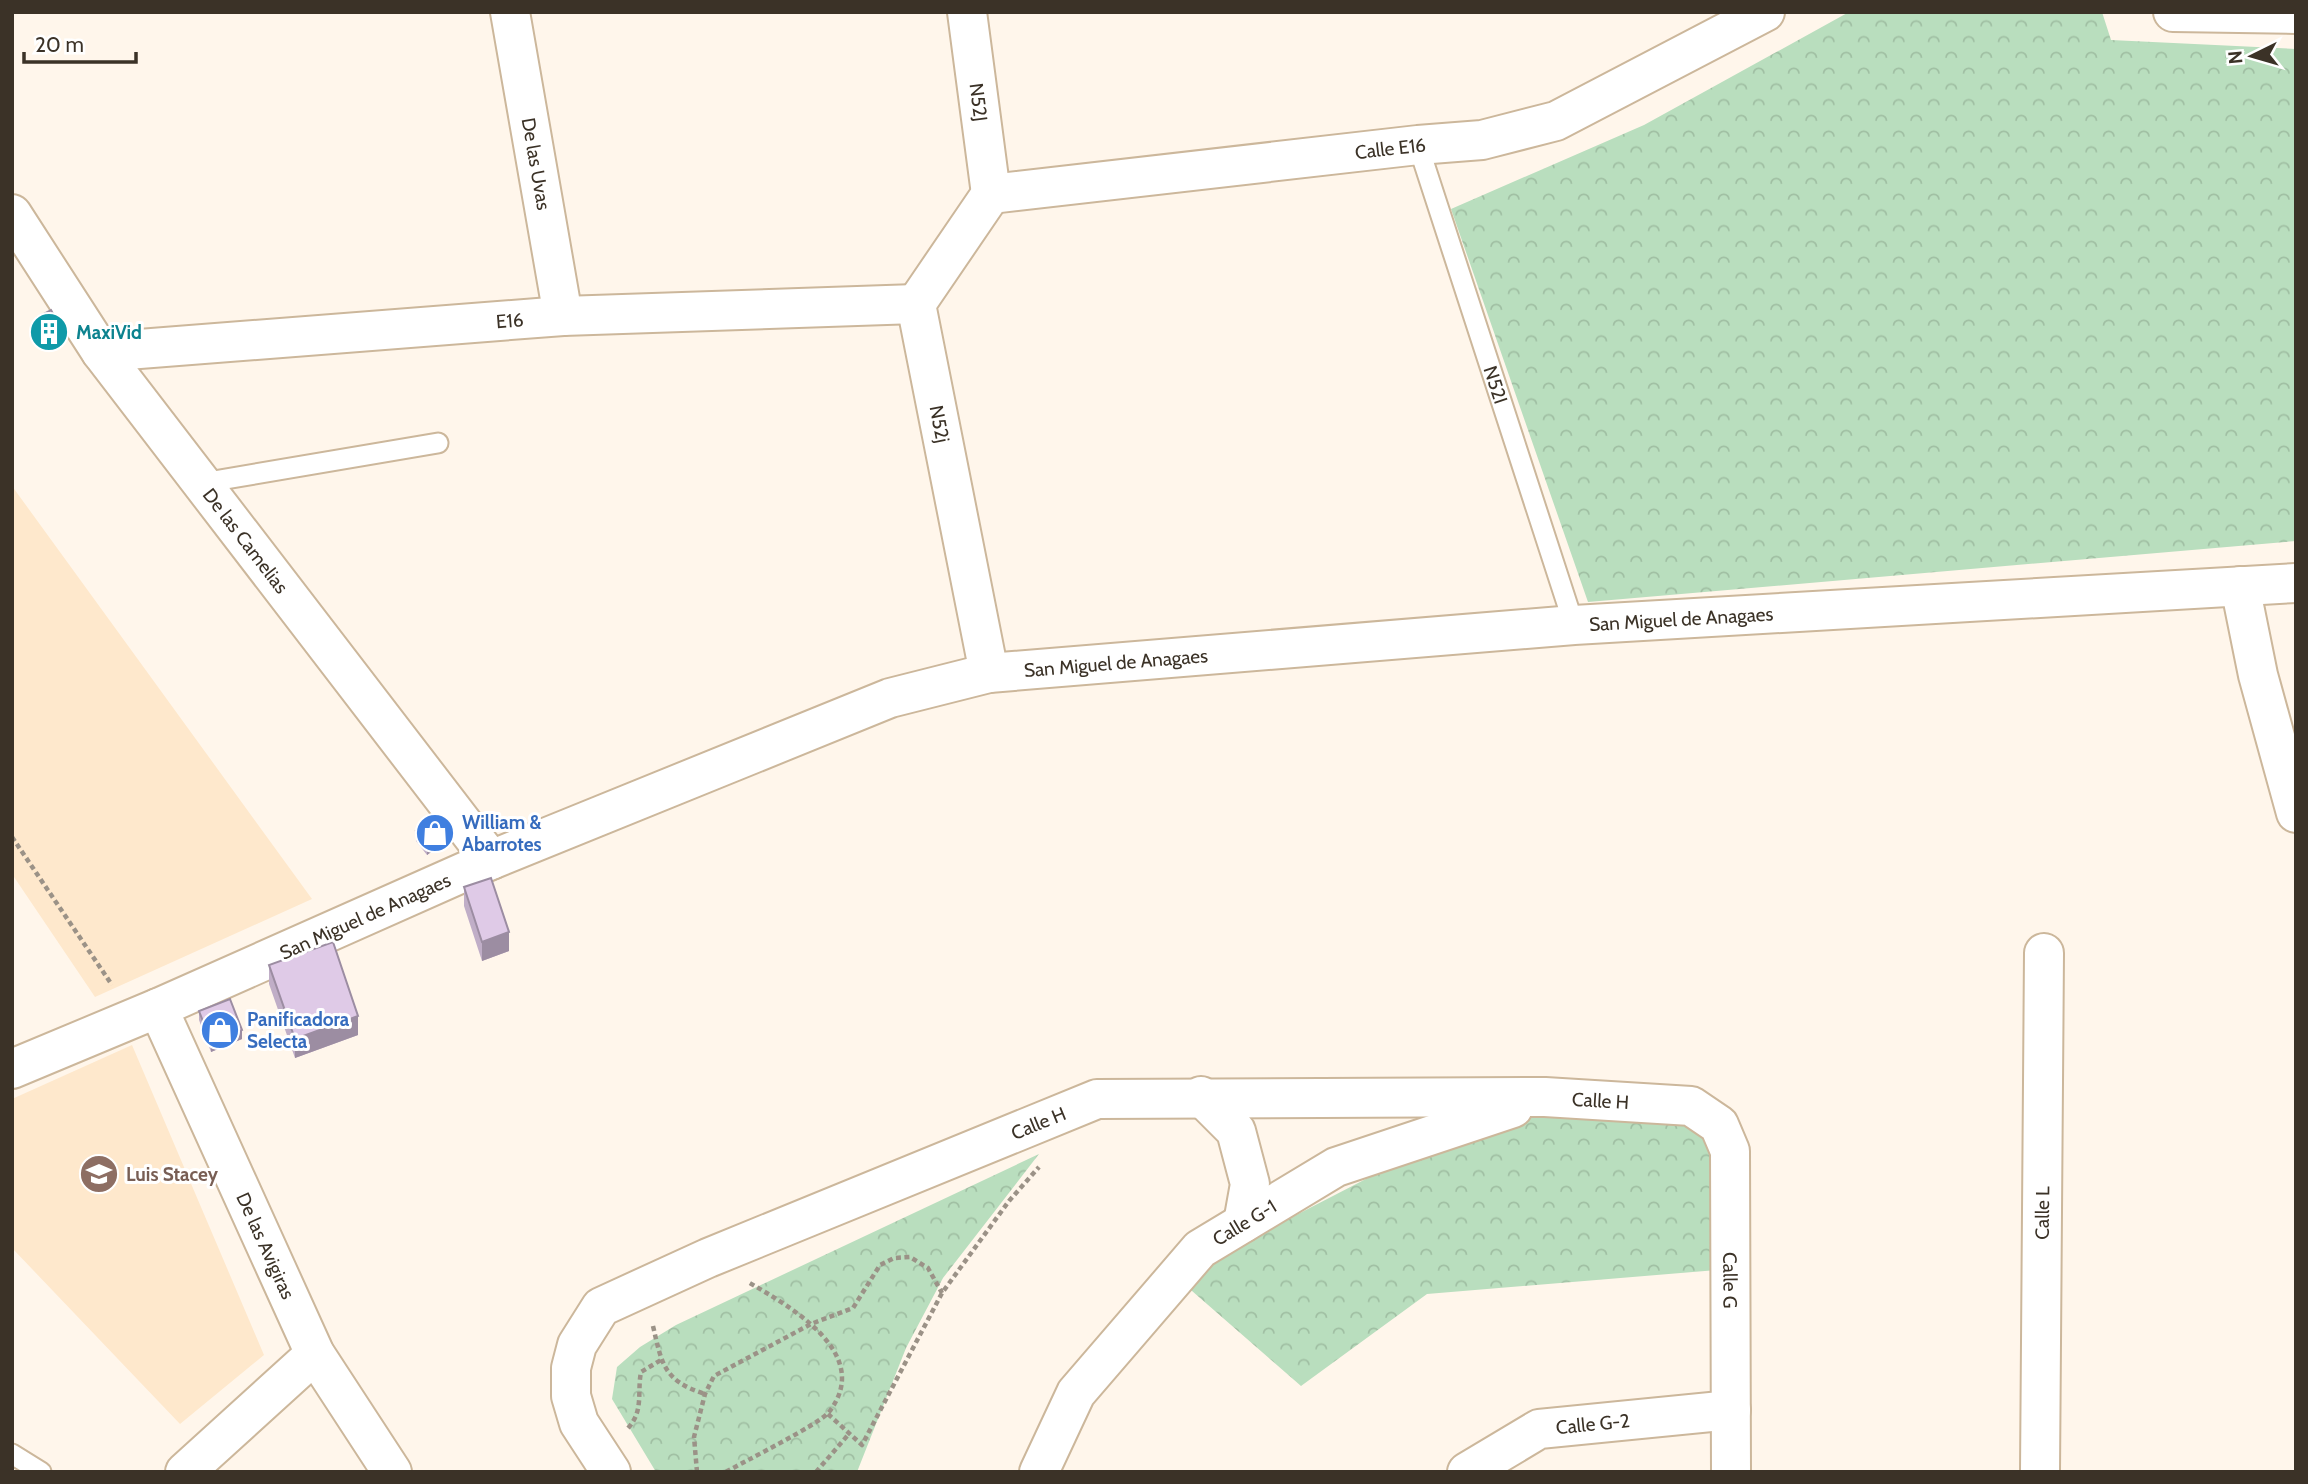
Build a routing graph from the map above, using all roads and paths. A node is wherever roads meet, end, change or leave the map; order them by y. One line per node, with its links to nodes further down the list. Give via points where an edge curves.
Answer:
1 (510, 12): 10 (street, De las Uvas)
2 (967, 12): 7 (street, N52J)
3 (1765, 12): 6 (street, Calle E16, via 1556,121 1482,140)
4 (2174, 12): 5 (street)
5 (2296, 15)
6 (1418, 145): 7 (street, Calle E16); 16 (lane, N52I)
7 (991, 194): 9 (street)
8 (12, 214): 11 (street, De las Camelias)
9 (916, 304): 10 (street, E16); 17 (street, N52j)
10 (563, 316): 11 (street, E16)
11 (102, 352): 13 (street, De las Camelias)
12 (438, 443): 13 (lane)
13 (202, 483): 20 (street, De las Camelias)
14 (2296, 583): 15 (street, San Miguel de Anagaes)
15 (2240, 586): 16 (street, San Miguel de Anagaes); 18 (street, via 2258,675)
16 (1574, 625): 17 (street, San Miguel de Anagaes)
17 (989, 673): 20 (street, San Miguel de Anagaes, via 890,698)
18 (2296, 813)
19 (12, 838): 22 (path, via 116,992)
20 (491, 860): 22 (street, San Miguel de Anagaes)
21 (2044, 953): 50 (street, Calle L)
22 (144, 1014): 23 (street, San Miguel de Anagaes); 33 (street, De las Avigiras)
23 (12, 1069)
24 (1201, 1096): 25 (street, Calle H); 28 (street, via 1236,1131 1250,1184); 29 (street, Calle H, via 1097,1099)
25 (1545, 1097): 26 (street, Calle H); 28 (street, Calle G-1, via 1336,1167)
26 (1691, 1106): 36 (street, Calle G, via 1719,1125 1730,1150)
27 (1048, 1164): 31 (path, via 1036,1169 1009,1201)
28 (1243, 1223): 47 (street, Calle G-1, via 1200,1250 1076,1393)
29 (708, 1258): 30 (street, Calle H); 32 (path, via 788,1305)
30 (642, 1289): 34 (path); 40 (street, Calle H, via 601,1307 577,1345 571,1368 571,1396 579,1423)
31 (942, 1293): 32 (path, via 928,1268 910,1257 894,1258 880,1265 853,1308); 38 (path, via 862,1446)
32 (811, 1324): 35 (path, via 714,1376); 37 (path, via 839,1357 843,1383)
33 (315, 1354): 42 (street); 43 (street, De las Avigiras)
34 (661, 1360): 35 (path, via 680,1386); 40 (path, via 641,1372 635,1420)
35 (705, 1394): 44 (path, via 694,1437)
36 (1731, 1410): 48 (street, Calle G-2, via 1539,1429); 49 (street, Calle G)
37 (828, 1414): 38 (path); 45 (path)
38 (848, 1435): 46 (path)
39 (12, 1454): 41 (lane)
40 (604, 1461)
41 (41, 1472)
42 (185, 1472)
43 (392, 1472)
44 (697, 1472)
45 (726, 1472)
46 (816, 1472)
47 (1039, 1472)
48 (1467, 1472)
49 (1731, 1472)
50 (2040, 1472)

